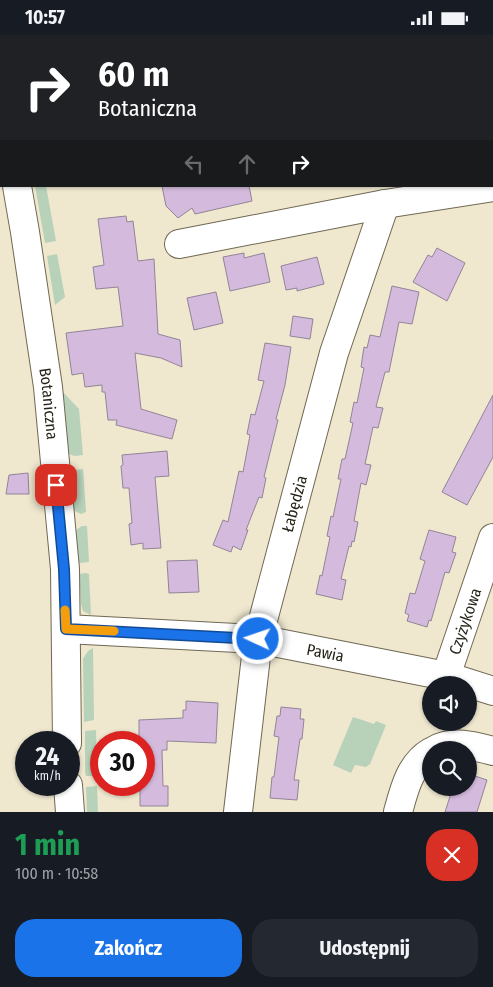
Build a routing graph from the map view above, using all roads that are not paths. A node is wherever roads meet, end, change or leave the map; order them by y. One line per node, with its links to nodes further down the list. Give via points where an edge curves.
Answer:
1 (17, 187): 6 (street, Botaniczna, via 48,387)
2 (493, 187): 3 (street)
3 (385, 204): 4 (street); 7 (street, Łabędzia, via 334,353)
4 (179, 244)
5 (493, 538): 8 (street, Czyżykowa)
6 (66, 629): 7 (street, Pawia); 11 (street, Botaniczna)
7 (258, 639): 8 (street, Pawia); 17 (street, Łabędzia)
8 (446, 676)
9 (477, 686): 10 (street, Pawia)
10 (493, 691)
11 (67, 731)
12 (477, 747): 13 (street)
13 (493, 751)
14 (422, 758): 18 (street, via 406,781)
15 (69, 796): 16 (street)
16 (70, 812)
17 (238, 812)
18 (398, 812)

